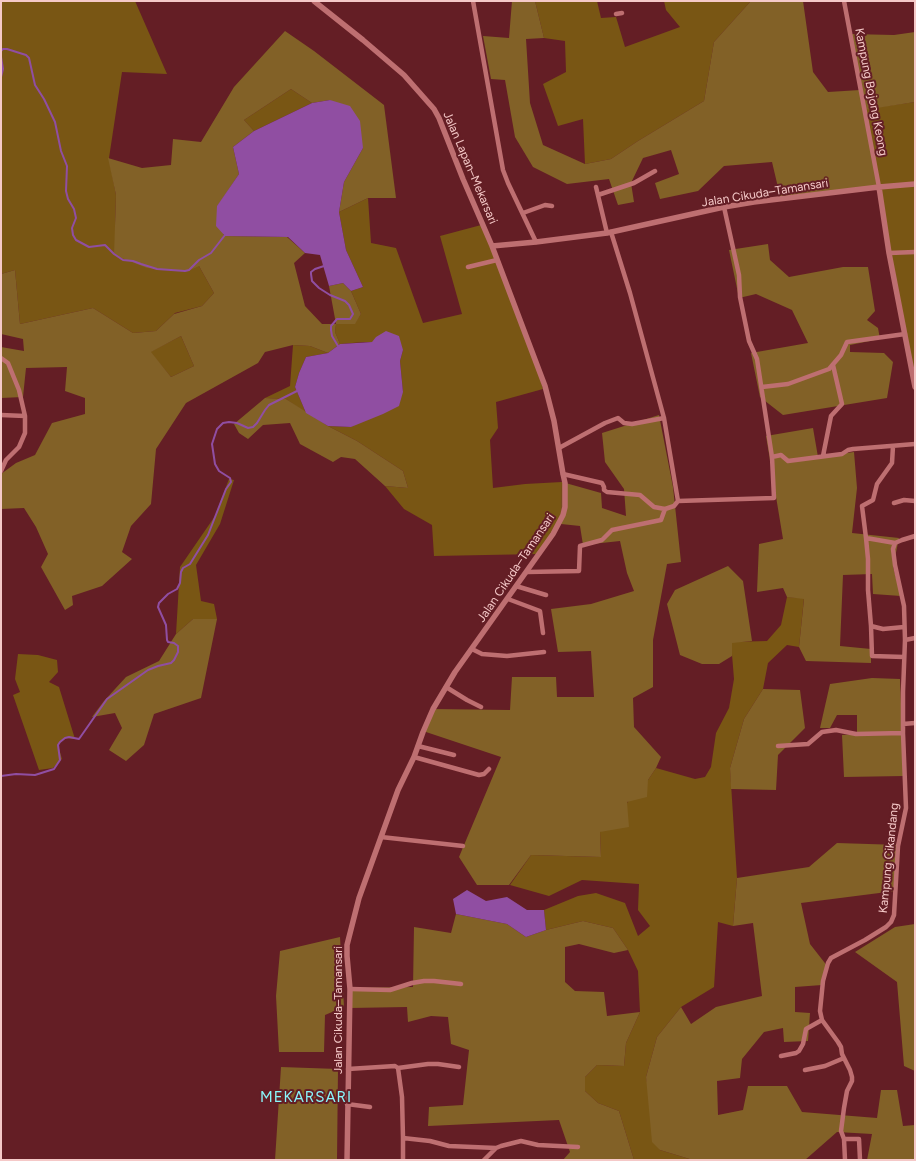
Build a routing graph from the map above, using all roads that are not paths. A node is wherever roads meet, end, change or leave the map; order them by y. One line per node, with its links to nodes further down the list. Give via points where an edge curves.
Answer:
1 (314, 1): 14 (street, Jalan Lapan–Mekarsari, via 404,75 434,109)
2 (473, 1): 11 (street, via 503,170)
3 (844, 1): 7 (street, Kampung Bojong Keong)
4 (655, 171): 8 (street, via 634,183)
5 (915, 184): 7 (street, Jalan Cikuda–Tamansari)
6 (596, 187): 8 (street)
7 (879, 187): 10 (street, Jalan Cikuda–Tamansari); 16 (street)
8 (598, 195): 12 (street)
9 (552, 206): 11 (street, via 545,205)
10 (724, 207): 12 (street, Jalan Cikuda–Tamansari); 22 (street, via 749,341 758,359)
11 (523, 213): 13 (street)
12 (609, 233): 13 (street, Jalan Cikuda–Tamansari); 26 (street, via 630,293)
13 (536, 242): 14 (street, Jalan Cikuda–Tamansari)
14 (492, 246): 17 (street, Jalan Cikuda–Tamansari)
15 (915, 252): 16 (street)
16 (889, 253): 19 (street)
17 (497, 260): 18 (street); 29 (street, Jalan Cikuda–Tamansari, via 545,386)
18 (468, 267)
19 (905, 334): 21 (street, via 847,342); 23 (street)
20 (1, 358): 25 (street, via 8,363)
21 (833, 365): 22 (street, via 788,384); 30 (street, via 842,404 831,416)
22 (762, 387): 31 (street)
23 (915, 387)
24 (1, 415): 25 (street)
25 (25, 416): 32 (street, via 25,433 19,447 6,460)
26 (664, 418): 29 (street, via 632,424 618,418); 34 (street)
27 (915, 444): 28 (street)
28 (893, 446): 30 (street, via 853,449); 39 (street, via 892,463 878,484 873,500 862,506)
29 (559, 448): 33 (street, Jalan Cikuda–Tamansari)
30 (823, 456): 31 (street, via 788,461 781,455)
31 (772, 457): 34 (street, via 774,498)
32 (1, 471)
33 (564, 474): 37 (street, via 602,483 607,492 640,495 654,506); 41 (street, Jalan Cikuda–Tamansari, via 563,515)
34 (678, 501): 37 (street)
35 (915, 501): 36 (street)
36 (894, 503)
37 (665, 509): 41 (street, via 661,520 612,530 602,540 580,546 578,571)
38 (915, 536): 40 (street)
39 (866, 538): 40 (street); 45 (street)
40 (895, 543): 46 (street, Kampung Cikandang, via 893,549 904,606)
41 (527, 572): 42 (street, Jalan Cikuda–Tamansari)
42 (516, 586): 43 (street); 44 (street, Jalan Cikuda–Tamansari)
43 (546, 595)
44 (508, 599): 47 (street, via 540,611); 50 (street, Jalan Cikuda–Tamansari)
45 (871, 626): 46 (street, via 883,629); 52 (street, via 872,656)
46 (904, 627): 49 (street, Kampung Cikandang)
47 (542, 633)
48 (915, 638): 49 (street)
49 (905, 640): 52 (street, Kampung Cikandang)
50 (472, 650): 51 (street, via 507,656); 53 (street, Jalan Cikuda–Tamansari)
51 (544, 652)
52 (904, 657): 56 (street, Kampung Cikandang)
53 (446, 687): 54 (street); 58 (street, Jalan Cikuda–Tamansari, via 433,708)
54 (481, 706)
55 (915, 723): 56 (street)
56 (903, 724): 57 (street, Kampung Cikandang)
57 (903, 733): 59 (street, via 856,734 836,730 822,732 808,744); 67 (street, Kampung Cikandang, via 906,808 898,846 894,915 891,922 866,940 831,958 823,981)
58 (418, 746): 60 (street); 61 (street, Jalan Cikuda–Tamansari)
59 (778, 746)
60 (454, 755)
61 (414, 757): 62 (street, via 479,775); 63 (street, Jalan Cikuda–Tamansari, via 398,790)
62 (489, 769)
63 (382, 837): 64 (street); 66 (street, Jalan Cikuda–Tamansari, via 348,936)
64 (463, 846)
65 (462, 984): 66 (street, via 424,981 390,990)
66 (350, 990): 72 (street, Jalan Cikuda–Tamansari)
67 (822, 1020): 68 (street, via 806,1029 799,1051); 69 (street, via 838,1042)
68 (781, 1056)
69 (844, 1058): 73 (street); 77 (street, via 852,1077 841,1130)
70 (459, 1067): 71 (street, via 428,1064)
71 (398, 1068): 72 (street); 76 (street)
72 (348, 1069): 74 (street, Jalan Cikuda–Tamansari)
73 (805, 1070)
74 (347, 1104): 75 (street); 80 (street, Jalan Cikuda–Tamansari)
75 (370, 1107)
76 (404, 1138): 78 (street, via 449,1146); 81 (street)
77 (844, 1139): 83 (street); 84 (street, via 859,1139)
78 (496, 1148): 79 (street, via 521,1141); 82 (street)
79 (578, 1148)
80 (347, 1160)
81 (403, 1160)
82 (484, 1160)
83 (845, 1160)
84 (860, 1160)

